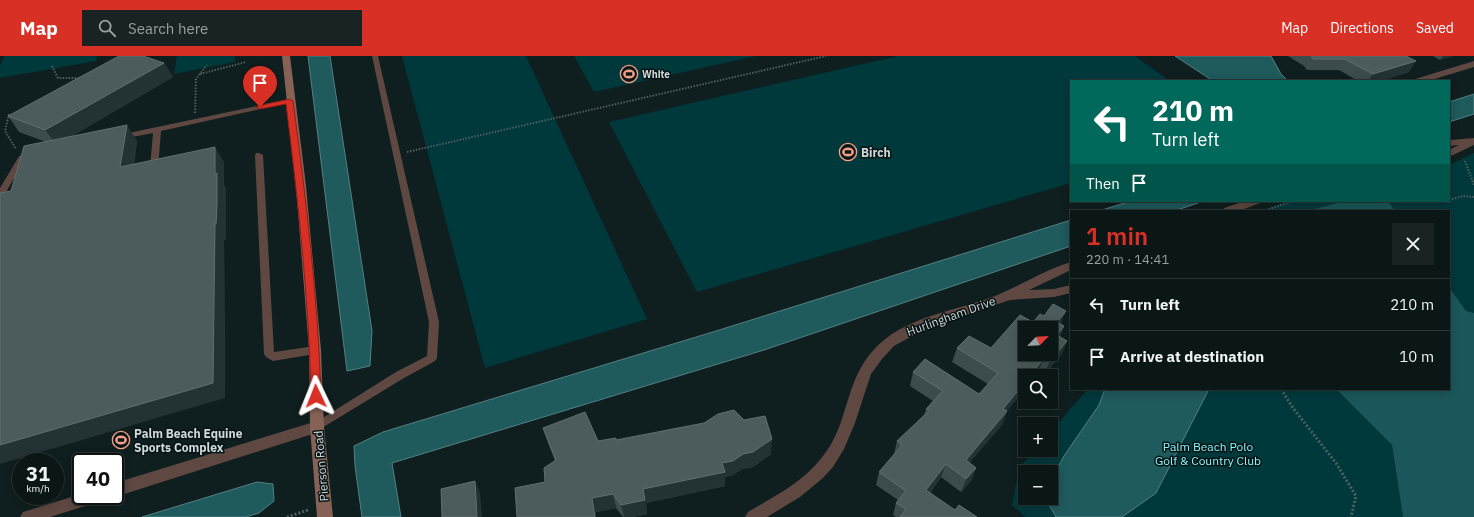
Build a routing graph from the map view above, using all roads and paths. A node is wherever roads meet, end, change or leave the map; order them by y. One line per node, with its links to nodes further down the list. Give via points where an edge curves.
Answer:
1 (286, 56): 11 (street, Pierson Road)
2 (375, 56): 20 (lane)
3 (826, 56): 20 (path)
4 (246, 62): 8 (path)
5 (1474, 64): 10 (street)
6 (52, 66): 9 (path, via 58,78)
7 (208, 66): 8 (path)
8 (198, 74): 13 (path)
9 (88, 78)
10 (1421, 80)
11 (290, 101): 13 (lane); 36 (street, Pierson Road, via 301,186)
12 (9, 114): 22 (path, via 4,131)
13 (194, 121): 14 (lane)
14 (157, 129): 15 (lane); 24 (lane)
15 (112, 139)
16 (1474, 140): 17 (street); 18 (street)
17 (1450, 143)
18 (1450, 153)
19 (37, 154): 22 (lane)
20 (397, 154): 38 (lane, via 434,322 432,358)
21 (259, 156): 36 (lane, via 269,354 273,357)
22 (22, 158): 26 (lane)
23 (1465, 161): 25 (path)
24 (154, 168)
25 (1474, 185)
26 (0, 195)
27 (1474, 197): 28 (path, via 1463,196)
28 (1450, 200)
29 (1253, 202): 31 (street)
30 (1291, 202): 32 (path)
31 (1231, 210)
32 (1266, 210)
33 (1070, 266): 35 (street, Hurlingham Drive)
34 (1070, 289): 35 (street, Hurlingham Drive)
35 (1005, 297): 44 (street, Hurlingham Drive, via 925,324 891,342 877,355 864,375 834,456 804,486)
36 (315, 350): 38 (street, Pierson Road)
37 (1282, 390): 45 (path, via 1334,459 1356,496)
38 (317, 427): 39 (street); 41 (street, Pierson Road)
39 (124, 487)
40 (72, 503): 42 (street)
41 (325, 511): 43 (path)
42 (28, 517)
43 (287, 517)
44 (753, 517)
45 (1351, 517)

